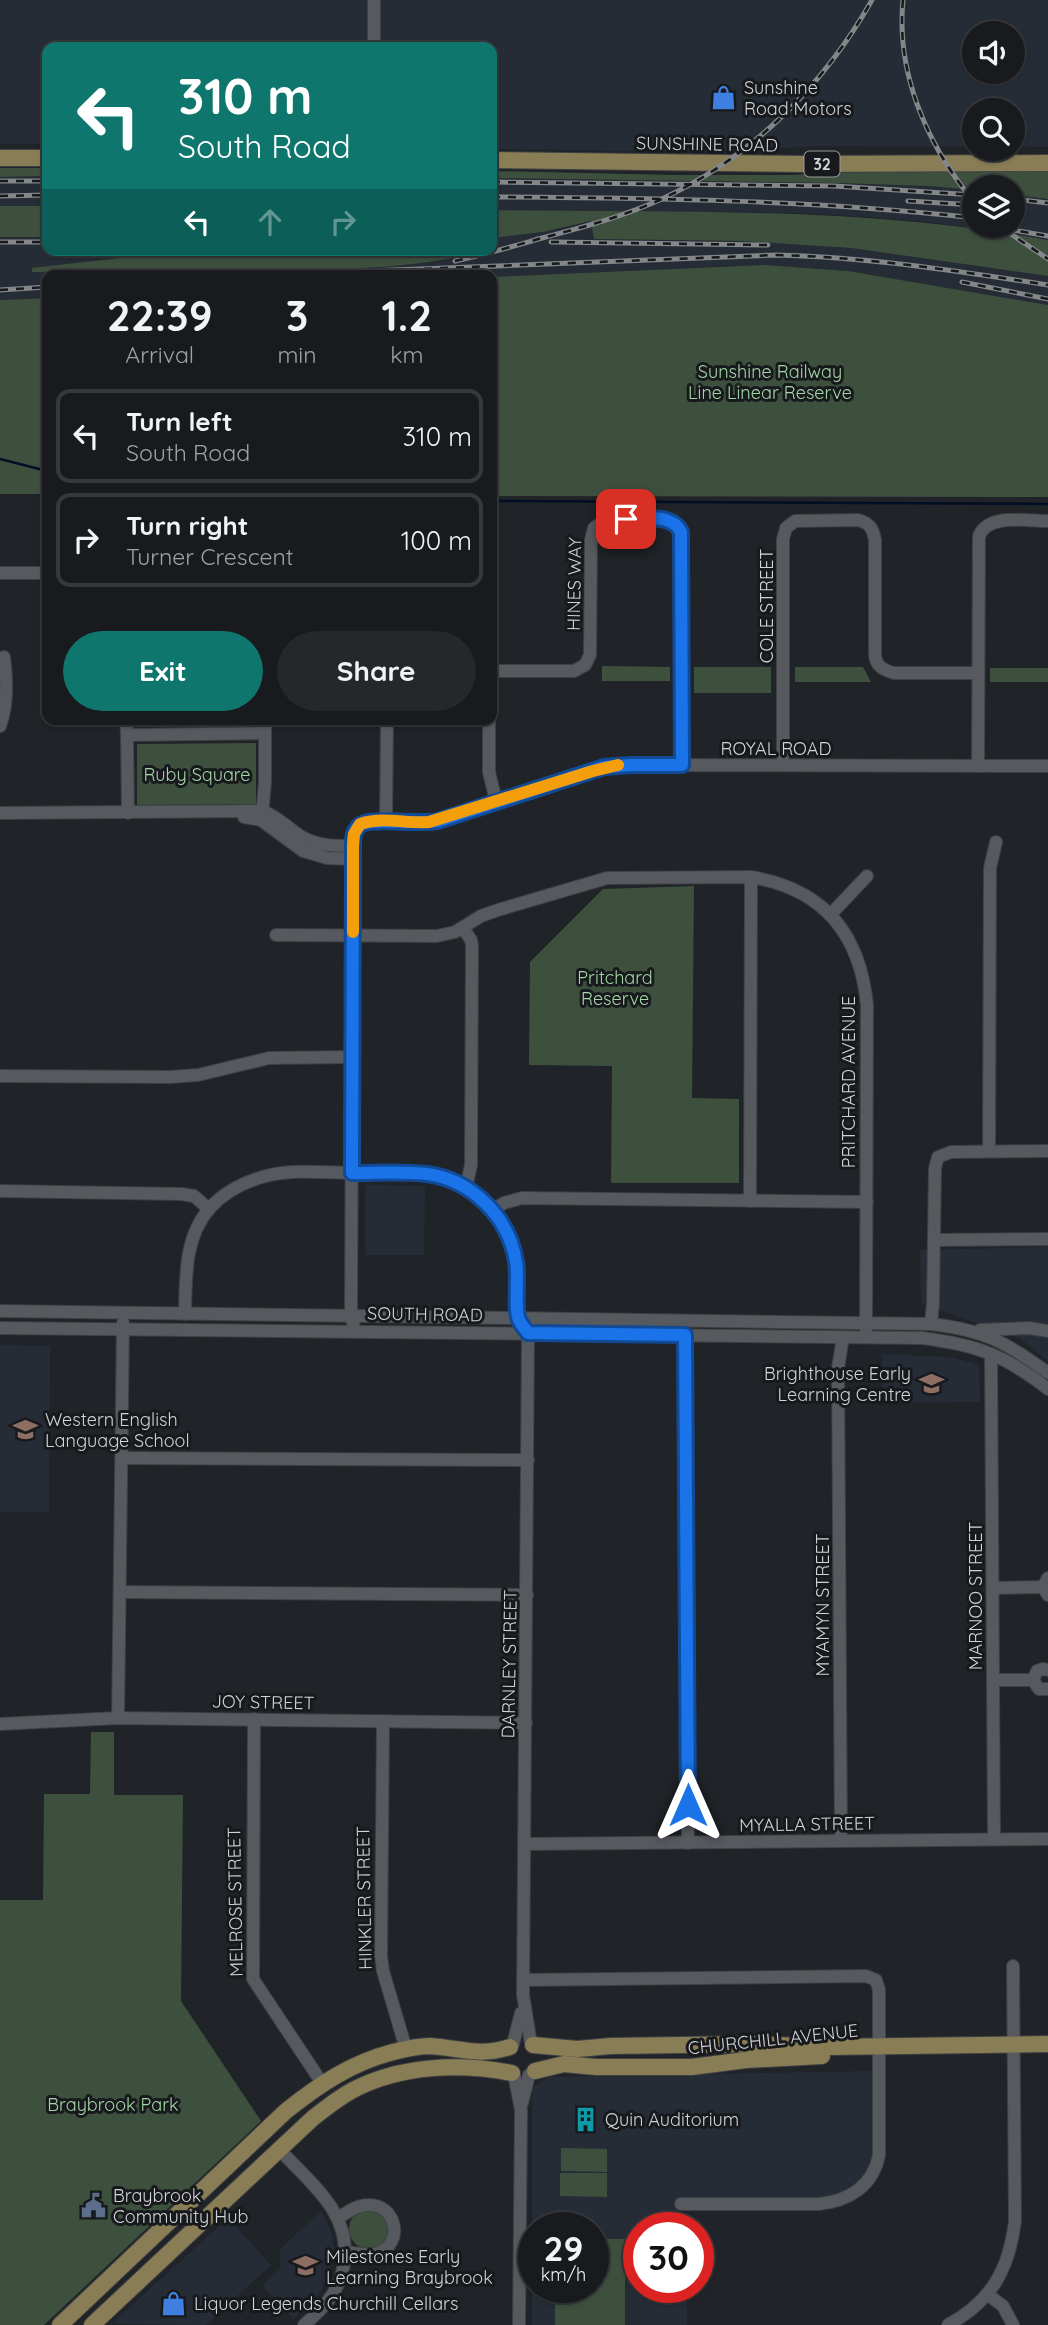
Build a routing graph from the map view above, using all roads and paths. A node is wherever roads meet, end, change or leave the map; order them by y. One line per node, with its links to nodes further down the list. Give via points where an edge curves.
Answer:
1 (374, 0): 2 (street)
2 (374, 42)
3 (0, 158): 4 (main road)
4 (42, 158)
5 (497, 160): 6 (main road, SUNSHINE ROAD / 32)
6 (1048, 163)
7 (1048, 521): 12 (street, via 993,521 981,531)
8 (0, 573): 9 (street)
9 (42, 573)
10 (4, 657): 17 (street)
11 (497, 671): 20 (street, HINES WAY, via 574,671 585,665 590,655 594,527 607,519 670,520 679,527 682,541)
12 (978, 673): 21 (street, COLE STREET, via 894,673 883,669 875,655 872,528 858,520 794,521 783,539); 22 (street)
13 (126, 725): 19 (street)
14 (265, 725): 18 (street)
15 (387, 725): 28 (street)
16 (489, 725): 24 (street, via 489,772)
17 (0, 726)
18 (265, 733): 19 (street); 27 (street)
19 (127, 735): 26 (street)
20 (682, 765): 21 (street, ROYAL ROAD); 24 (street, ROYAL ROAD, via 614,765)
21 (783, 765): 22 (street, ROYAL ROAD)
22 (978, 766): 23 (street, ROYAL ROAD)
23 (1048, 766)
24 (496, 801): 28 (street, ROYAL ROAD, via 429,822)
25 (0, 813): 26 (street)
26 (128, 813): 27 (street, via 244,810)
27 (262, 816): 30 (street, via 274,816 298,841)
28 (386, 821): 30 (street, ROYAL ROAD, via 360,824)
29 (996, 842): 39 (street, via 990,868)
30 (353, 853): 36 (street)
31 (867, 876): 33 (street)
32 (751, 877): 33 (street, PRITCHARD AVENUE, via 790,887); 34 (street, PRITCHARD AVENUE, via 607,877 481,916); 44 (street)
33 (830, 915): 45 (street, PRITCHARD AVENUE, via 849,939 865,982)
34 (463, 928): 36 (street, PRITCHARD AVENUE, via 437,936); 42 (street, via 472,946 471,1165)
35 (276, 935): 36 (street, PRITCHARD AVENUE)
36 (353, 936): 37 (street)
37 (352, 1057): 38 (street, via 269,1058 170,1077); 41 (street)
38 (0, 1076)
39 (989, 1151): 40 (street); 49 (street, via 938,1157)
40 (1048, 1152)
41 (352, 1173): 42 (street, via 427,1174); 46 (street, via 270,1175 240,1186); 53 (street)
42 (466, 1188): 47 (street)
43 (0, 1191): 46 (street, via 188,1195)
44 (750, 1201): 45 (street); 47 (street, via 522,1198)
45 (867, 1202): 55 (street, PRITCHARD AVENUE)
46 (209, 1209): 52 (street, via 188,1255)
47 (493, 1210): 54 (street, via 514,1252)
48 (1048, 1239): 49 (street)
49 (934, 1240): 56 (street)
50 (0, 1311): 51 (street, SOUTH ROAD)
51 (122, 1313): 52 (street, SOUTH ROAD); 58 (street)
52 (186, 1314): 53 (street, SOUTH ROAD)
53 (351, 1316): 54 (street, SOUTH ROAD); 60 (street)
54 (517, 1318): 55 (street, SOUTH ROAD); 62 (street)
55 (866, 1322): 56 (street, SOUTH ROAD); 66 (street, PRITCHARD AVENUE)
56 (931, 1324): 59 (street, SOUTH ROAD)
57 (0, 1328): 58 (street, SOUTH ROAD)
58 (123, 1329): 60 (street, SOUTH ROAD); 71 (street)
59 (972, 1330): 61 (street, SOUTH ROAD); 69 (street, SOUTH ROAD, via 1012,1347)
60 (355, 1331): 62 (street, SOUTH ROAD)
61 (1048, 1331)
62 (528, 1333): 63 (street, SOUTH ROAD); 72 (street, DARNLEY STREET)
63 (685, 1335): 64 (street, SOUTH ROAD); 89 (street)
64 (827, 1337): 65 (street, SOUTH ROAD); 68 (street, MYAMYN STREET)
65 (843, 1337): 66 (street, SOUTH ROAD); 68 (street, MYAMYN STREET)
66 (866, 1337): 67 (street, SOUTH ROAD, via 932,1339)
67 (991, 1354): 70 (street, SOUTH ROAD, via 1010,1361); 74 (street, MARNOO STREET)
68 (838, 1368): 88 (street, MYAMYN STREET)
69 (1048, 1373)
70 (1048, 1389)
71 (122, 1458): 72 (street); 75 (street)
72 (528, 1460): 76 (street, DARNLEY STREET)
73 (1046, 1587): 74 (street)
74 (993, 1588): 78 (street, MARNOO STREET)
75 (121, 1592): 76 (street); 81 (street)
76 (527, 1595): 84 (street, DARNLEY STREET)
77 (1048, 1670): 79 (street, via 1037,1671)
78 (993, 1680): 79 (street); 86 (street, MARNOO STREET)
79 (1033, 1680): 80 (street, via 1039,1689)
80 (1048, 1689)
81 (118, 1718): 82 (street, JOY STREET); 85 (street, JOY STREET)
82 (254, 1719): 83 (street, JOY STREET); 102 (street, MELROSE STREET, via 253,1979)
83 (383, 1721): 84 (street, JOY STREET); 99 (street, HINKLER STREET, via 381,1956)
84 (526, 1723): 90 (street, DARNLEY STREET)
85 (0, 1724)
86 (994, 1839): 87 (street, MYALLA STREET); 88 (street, MYALLA STREET)
87 (1048, 1839)
88 (841, 1841): 89 (street, MYALLA STREET)
89 (688, 1843): 90 (street, MYALLA STREET)
90 (524, 1844): 92 (street, DARNLEY STREET)
91 (1013, 1966): 96 (street)
92 (523, 1980): 93 (street, DARNLEY STREET); 98 (street, via 870,1976 878,1984)
93 (523, 1995): 95 (street, DARNLEY STREET); 97 (street, DARNLEY STREET, via 519,2029)
94 (1048, 2044): 96 (main road)
95 (532, 2045): 97 (main road, via 519,2042); 98 (main road, CHURCHILL AVENUE, via 577,2049 752,2044); 101 (main road, via 540,2060)
96 (1014, 2045): 98 (main road); 110 (street, via 1015,2221 1012,2248)
97 (511, 2046): 99 (main road, via 487,2053 430,2046); 101 (main road, via 505,2064)
98 (880, 2047): 101 (main road, CHURCHILL AVENUE, via 692,2067 564,2064); 106 (street, via 879,2155 863,2187 842,2200 819,2204)
99 (405, 2049): 100 (main road, HINKLER STREET); 102 (main road, via 372,2057)
100 (410, 2071): 101 (main road, CHURCHILL AVENUE, via 465,2066); 103 (main road, CHURCHILL AVENUE, via 367,2084)
101 (522, 2073): 115 (street)
102 (322, 2083): 103 (main road, MELROSE STREET); 104 (main road)
103 (334, 2102): 105 (main road, CHURCHILL AVENUE)
104 (261, 2135): 105 (main road); 109 (main road)
105 (280, 2151): 107 (street); 111 (main road, CHURCHILL AVENUE)
106 (681, 2204)
107 (338, 2218): 108 (street); 108 (street, via 358,2207 374,2205 389,2213 395,2227 392,2241 382,2251)
108 (345, 2252): 114 (street, via 333,2294)
109 (116, 2273): 111 (main road, via 114,2285); 112 (main road)
110 (987, 2294): 116 (street); 117 (street, via 1003,2306)
111 (121, 2299): 113 (main road, CHURCHILL AVENUE)
112 (60, 2325)
113 (92, 2325)
114 (304, 2325)
115 (519, 2325)
116 (948, 2325)
117 (1013, 2325)

